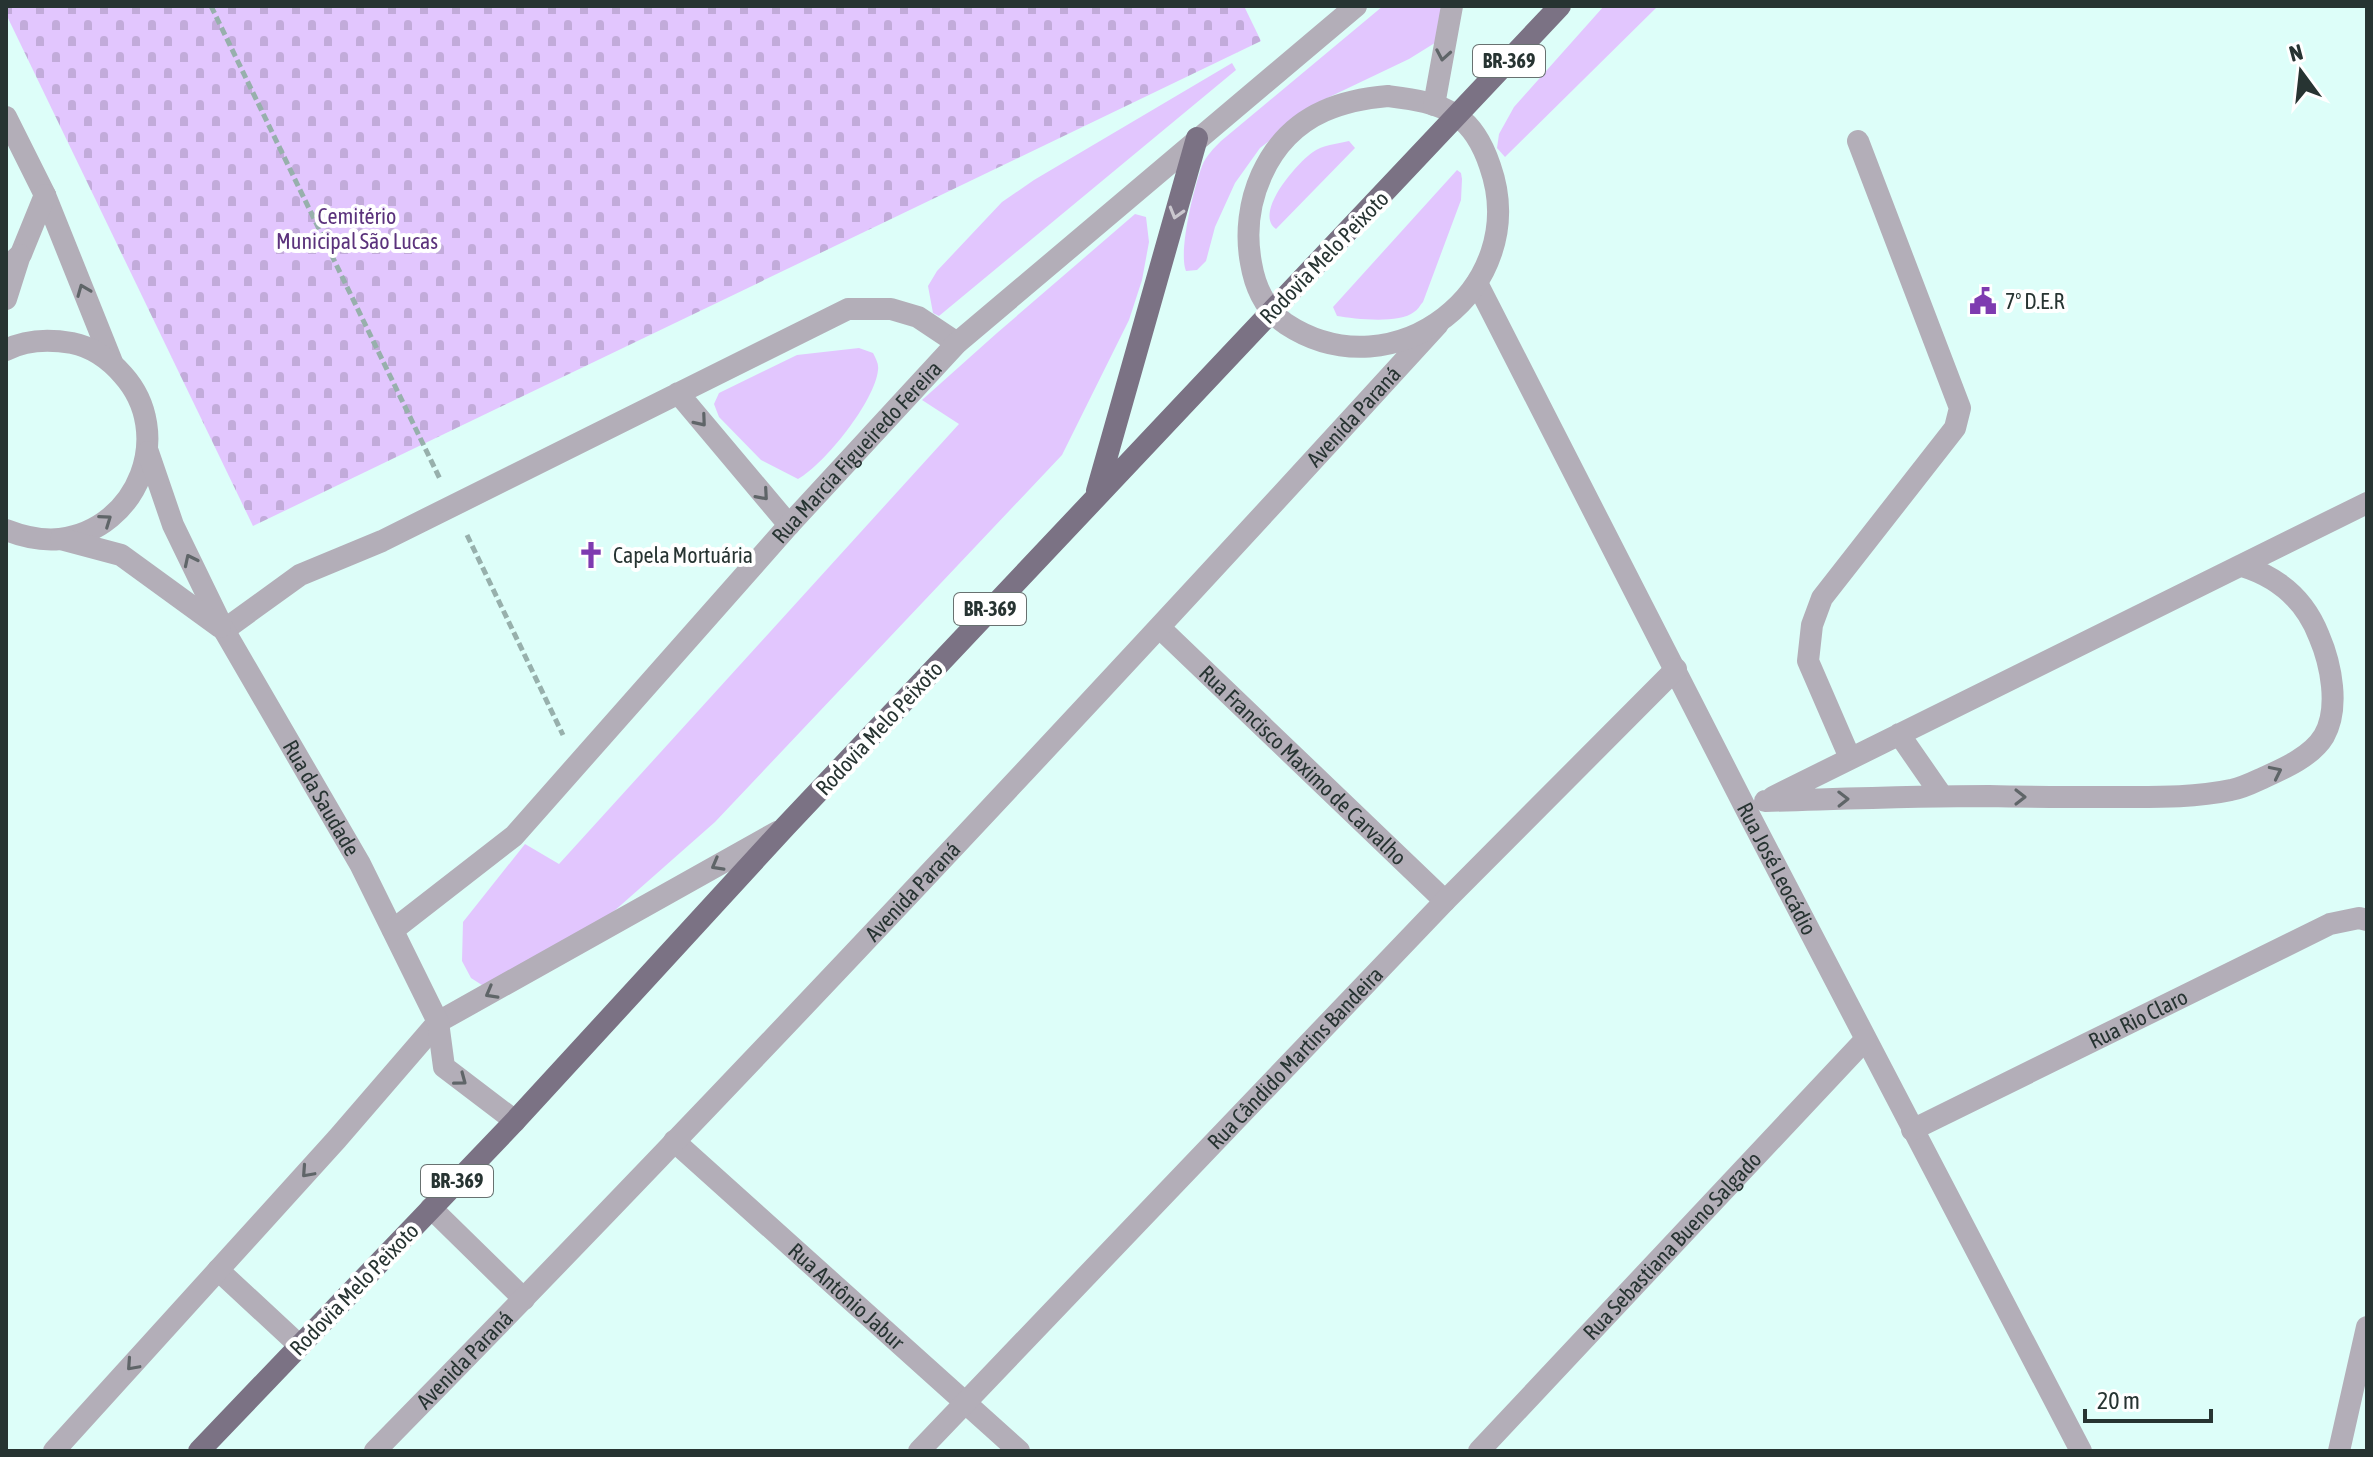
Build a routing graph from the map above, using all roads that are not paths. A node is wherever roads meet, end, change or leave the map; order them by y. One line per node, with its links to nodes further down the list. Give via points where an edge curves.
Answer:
1 (1356, 6): 7 (street, Rua Marcia Figueiredo Fereira)
2 (1452, 6): 4 (street, one-way to 4)
3 (1560, 6): 5 (main road, Rodovia Melo Peixoto / BR-369)
4 (1434, 105): 5 (street); 13 (street, via 1388,96 1354,101 1321,112 1269,159 1251,202 1248,248 1252,271)
5 (1458, 116): 11 (street, Avenida Paraná, via 1486,154 1498,201 1497,230); 13 (main road, Rodovia Melo Peixoto / BR-369)
6 (6, 117): 9 (street)
7 (1197, 138): 15 (street, Rua Marcia Figueiredo Fereira); 20 (main road, BR-369, one-way to 20)
8 (1858, 141): 30 (street, via 1960,408 1955,428 1822,598 1812,625 1808,661)
9 (45, 195): 10 (street); 17 (street, one-way to 9)
10 (13, 261): 12 (street)
11 (1477, 283): 14 (street, Avenida Paraná); 28 (street, Rua José Leocádio)
12 (6, 299)
13 (1271, 312): 14 (street, via 1301,332 1353,346 1398,342); 20 (main road, Rodovia Melo Peixoto / BR-369)
14 (1439, 323): 26 (street, Avenida Paraná)
15 (957, 343): 18 (street, via 918,317 891,309 848,309); 22 (street, Rua Marcia Figueiredo Fereira)
16 (6, 350): 17 (street, via 49,339 82,345)
17 (112, 362): 19 (street, via 134,387 147,419)
18 (678, 393): 22 (street, one-way to 22); 27 (street, via 382,541 300,575)
19 (148, 452): 24 (street, one-way to 19, via 92,530 119,511 138,485); 27 (street, Rua da Saudade, one-way to 19, via 173,525)
20 (1095, 497): 32 (main road, Rodovia Melo Peixoto / BR-369)
21 (2367, 503): 25 (street)
22 (789, 525): 35 (street, Rua Marcia Figueiredo Fereira, via 514,836)
23 (6, 530): 24 (street, via 28,538)
24 (61, 539): 27 (street, via 121,555)
25 (2242, 566): 29 (street); 31 (street, one-way to 25, via 2179,797 2234,790 2305,755 2323,736 2331,714 2324,646 2289,591 2262,572)
26 (1160, 628): 33 (street, Rua Francisco Maximo de Carvalho); 40 (street, Avenida Paraná)
27 (224, 630): 35 (street, Rua da Saudade)
28 (1676, 669): 33 (street, Rua Cândido Martins Bandeira); 37 (street, Rua José Leocádio)
29 (1899, 734): 30 (street); 31 (street)
30 (1850, 758): 31 (street, one-way to 31, via 1765,801)
31 (1942, 796)
32 (785, 827): 36 (street, one-way to 36); 38 (main road, Rodovia Melo Peixoto / BR-369)
33 (1445, 901): 46 (street, Rua Cândido Martins Bandeira)
34 (2367, 920): 39 (street, Rua Rio Claro, via 2330,924)
35 (393, 930): 36 (street, Rua da Saudade)
36 (438, 1022): 38 (street, Rua da Saudade, one-way to 38, via 444,1067); 42 (street, one-way to 42)
37 (1865, 1040): 39 (street, Rua José Leocádio); 53 (street, Rua Sebastiana Bueno Salgado)
38 (515, 1121): 41 (main road, Rodovia Melo Peixoto / BR-369)
39 (1912, 1130): 47 (street, Rua José Leocádio)
40 (674, 1141): 43 (street, Avenida Paraná); 46 (street, Rua Antônio Jabur)
41 (431, 1208): 43 (street); 45 (main road, Rodovia Melo Peixoto / BR-369)
42 (218, 1270): 45 (street); 49 (street, one-way to 49)
43 (524, 1299): 50 (street, Avenida Paraná)
44 (2367, 1327): 54 (street)
45 (300, 1346): 48 (main road, Rodovia Melo Peixoto / BR-369)
46 (966, 1401): 51 (street, Rua Cândido Martins Bandeira); 52 (street, Rua Antônio Jabur)
47 (2073, 1447)
48 (201, 1450)
49 (54, 1451)
50 (375, 1451)
51 (919, 1451)
52 (1019, 1451)
53 (1479, 1451)
54 (2339, 1451)

